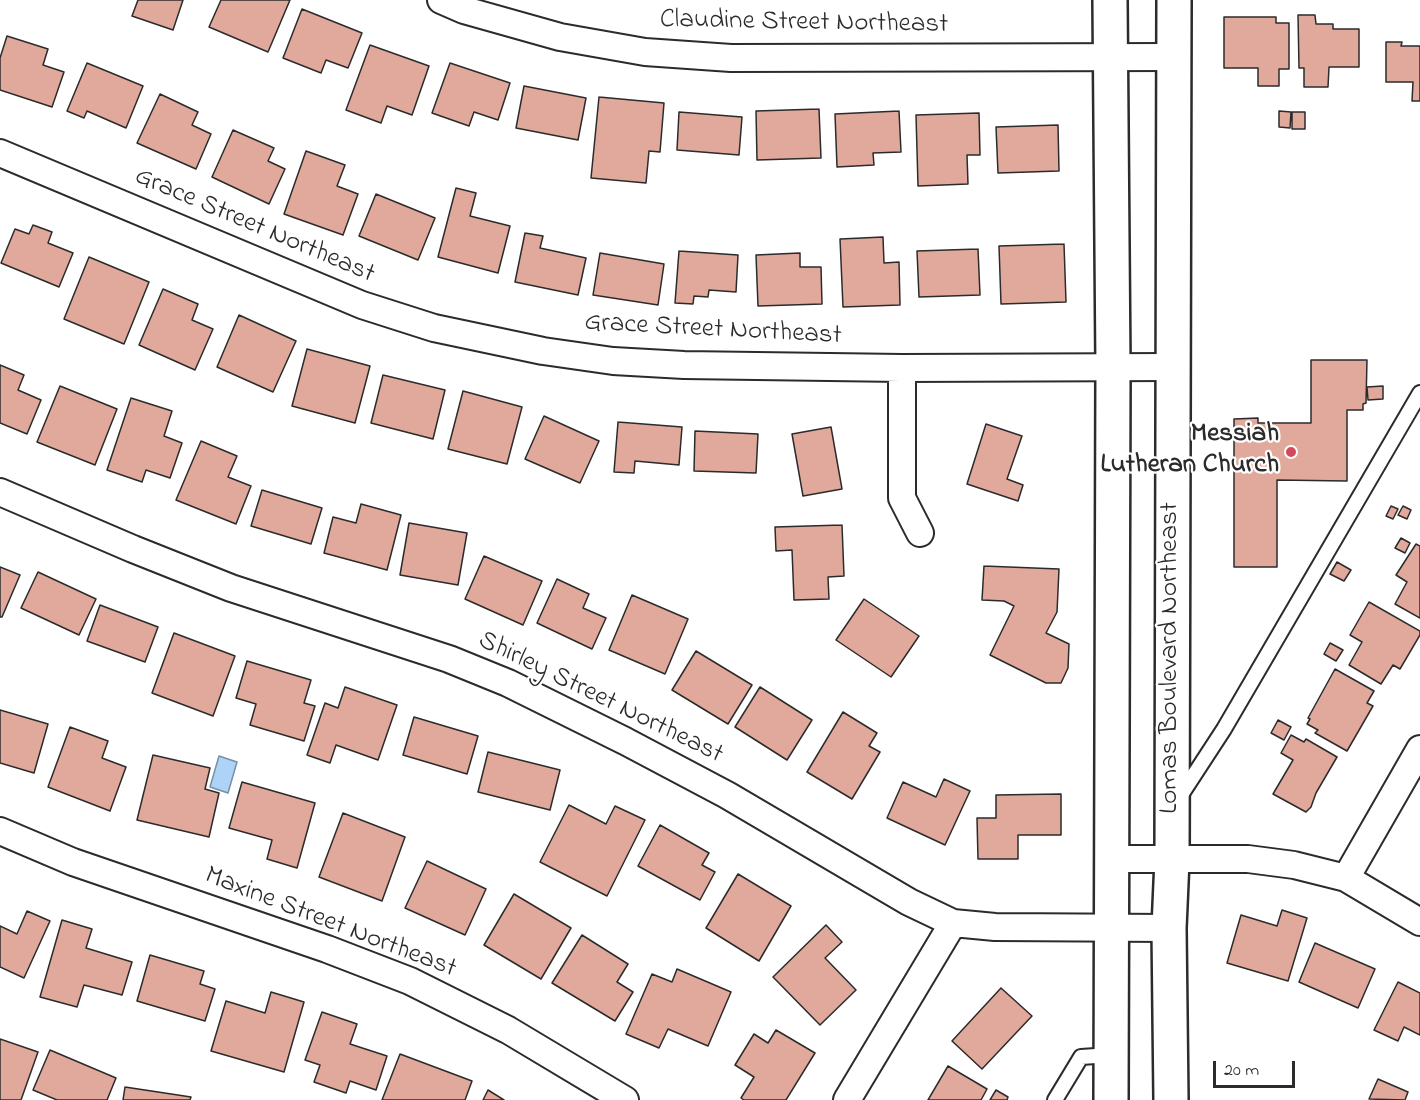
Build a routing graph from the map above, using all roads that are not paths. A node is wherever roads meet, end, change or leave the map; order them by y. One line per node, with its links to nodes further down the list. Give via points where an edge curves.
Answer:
1 (441, 0): 4 (street, Claudine Street Northeast, via 560,37 656,53 731,58)
2 (1110, 0): 4 (main road)
3 (1174, 0): 5 (main road, Lomas Boulevard Northeast)
4 (1110, 56): 5 (street, Claudine Street Northeast); 7 (main road)
5 (1174, 57): 8 (main road, Lomas Boulevard Northeast)
6 (0, 153): 9 (street, Grace Street Northeast, via 362,305 434,328 614,361)
7 (1113, 367): 8 (street, Grace Street Northeast); 9 (street, Grace Street Northeast); 16 (main road)
8 (1172, 367): 14 (main road, Lomas Boulevard Northeast)
9 (902, 368): 12 (street, via 902,498)
10 (1420, 393): 14 (lane, via 1224,729)
11 (0, 492): 20 (street, Shirley Street Northeast, via 231,588 449,659 508,683 727,795 909,902)
12 (920, 533)
13 (1420, 749): 18 (street)
14 (1172, 808): 17 (main road, Lomas Boulevard Northeast)
15 (0, 831): 24 (street, Maxine Street Northeast, via 73,862 410,981 508,1030)
16 (1112, 859): 17 (street); 22 (main road)
17 (1172, 860): 18 (street, via 1248,859); 21 (main road, Lomas Boulevard Northeast)
18 (1346, 878): 19 (street)
19 (1420, 922)
20 (953, 923): 22 (street, Shirley Street Northeast); 25 (street)
21 (1169, 928): 22 (street, Shirley Street Northeast); 28 (main road, Lomas Boulevard Northeast)
22 (1112, 929): 23 (main road)
23 (1111, 1055): 26 (lane, via 1081,1057); 27 (main road)
24 (625, 1100)
25 (847, 1100)
26 (1055, 1100)
27 (1111, 1100)
28 (1171, 1100)

